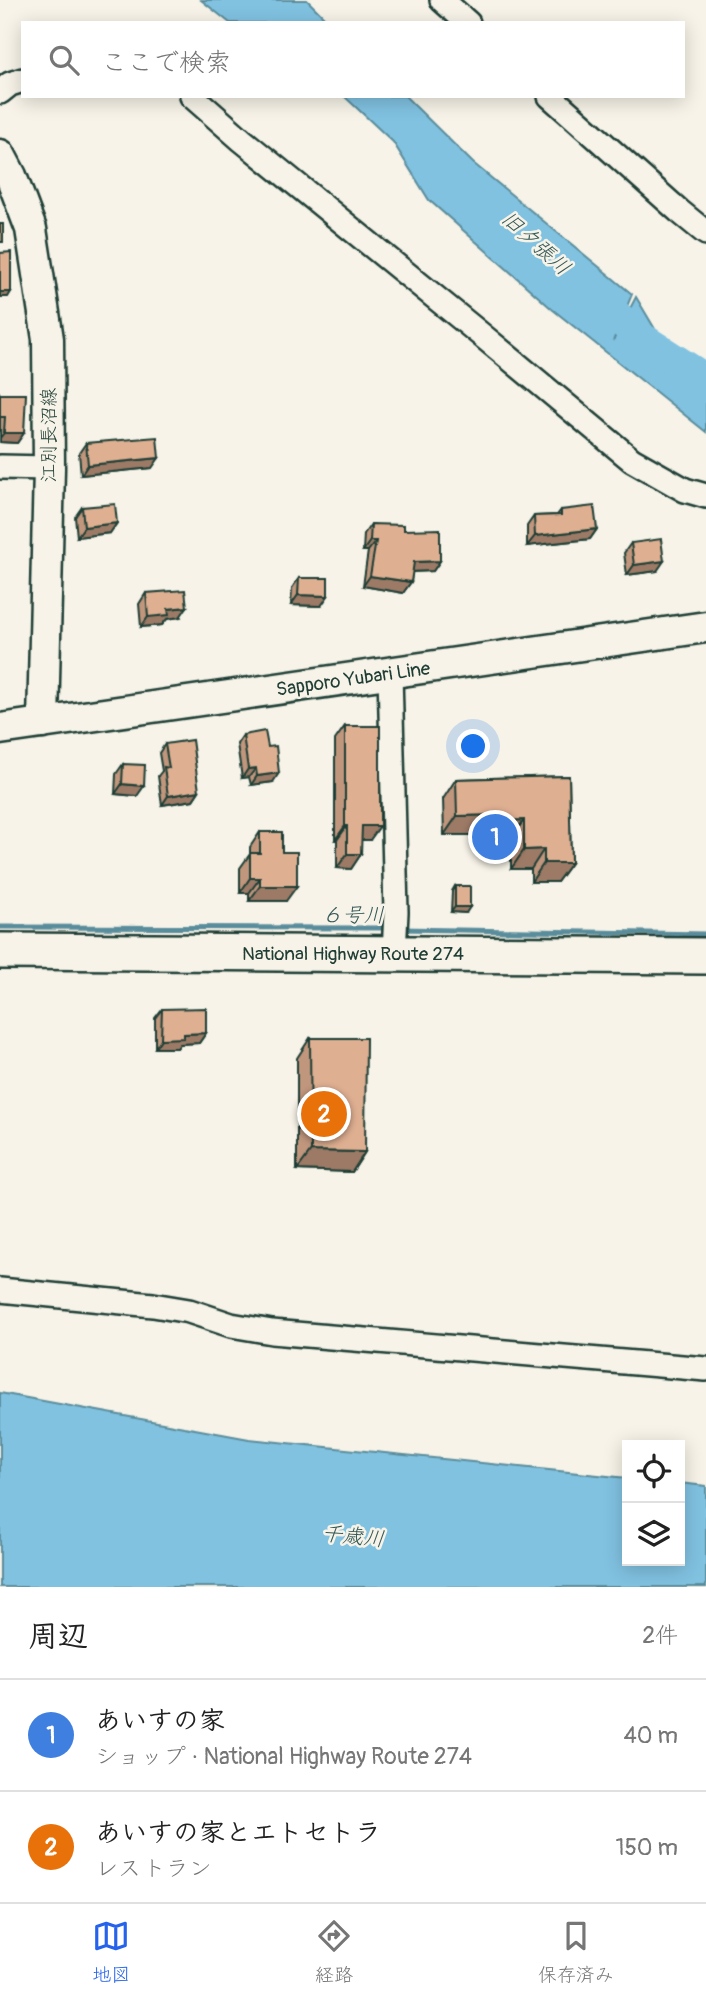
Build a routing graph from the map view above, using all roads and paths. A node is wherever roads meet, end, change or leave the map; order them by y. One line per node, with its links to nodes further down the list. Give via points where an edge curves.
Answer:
1 (442, 0): 2 (street)
2 (466, 21)
3 (21, 80): 4 (street)
4 (0, 92)
5 (194, 98): 11 (street, via 632,460 685,490)
6 (552, 98): 8 (street)
7 (0, 155): 10 (main road, 江別長沼線, via 31,229 41,289 48,340)
8 (706, 233)
9 (0, 467): 10 (street)
10 (48, 468): 14 (main road, 江別長沼線)
11 (706, 496)
12 (706, 627): 13 (main road, Sapporo Yubari Line)
13 (390, 673): 14 (main road, Sapporo Yubari Line); 16 (street)
14 (43, 723): 15 (main road, Sapporo Yubari Line)
15 (0, 729)
16 (394, 948): 17 (highway, National Highway Route 274); 18 (highway, National Highway Route 274)
17 (0, 951)
18 (706, 956)
19 (0, 1290): 20 (street, via 153,1304 272,1332)
20 (706, 1369)

